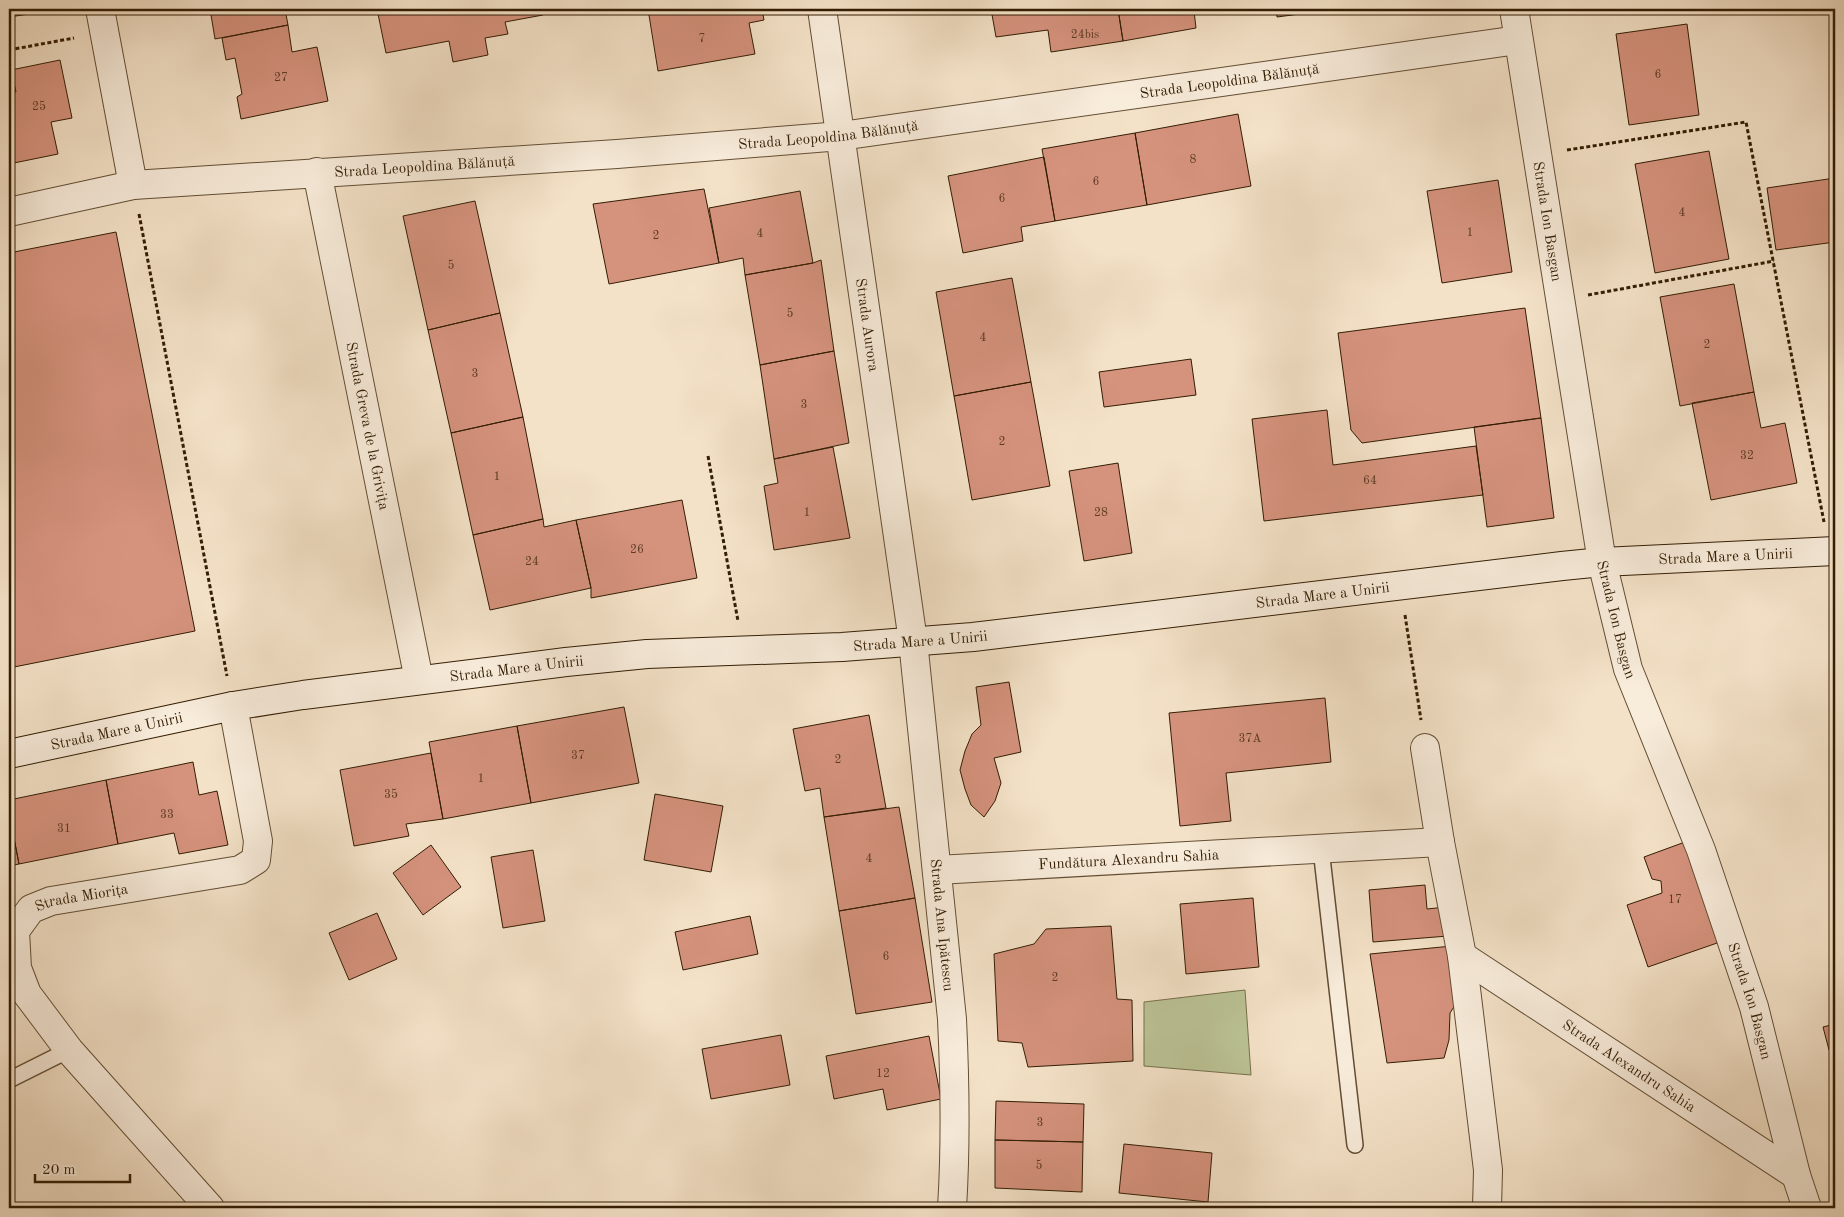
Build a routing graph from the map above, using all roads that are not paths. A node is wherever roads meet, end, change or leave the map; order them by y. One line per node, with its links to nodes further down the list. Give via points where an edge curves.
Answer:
1 (822, 9): 5 (street, Strada Aurora)
2 (1514, 9): 4 (street, Strada Ion Basgan)
3 (102, 20): 7 (street)
4 (1518, 40): 5 (street, Strada Leopoldina Bălănuță); 10 (street, Strada Ion Basgan)
5 (841, 136): 6 (street, Strada Leopoldina Bălănuță, via 617,154); 11 (street, Strada Aurora)
6 (317, 172): 7 (street, Strada Leopoldina Bălănuță); 12 (street, Strada Greva de la Grivița)
7 (133, 185): 8 (street, Strada Leopoldina Bălănuță)
8 (9, 212)
9 (1833, 552): 10 (street, Strada Mare a Unirii)
10 (1602, 562): 11 (street, Strada Mare a Unirii); 23 (street, Strada Ion Basgan, via 1628,669 1701,850 1754,1007)
11 (913, 642): 12 (street, Strada Mare a Unirii, via 647,654); 18 (street, Strada Ana Ipătescu)
12 (419, 680): 13 (street, Strada Mare a Unirii)
13 (233, 706): 15 (street, Strada Mare a Unirii); 20 (street, Strada Miorița, via 258,840 256,860 240,870 51,902 30,909 15,931 17,968 27,994)
14 (1425, 748): 16 (street)
15 (9, 754)
16 (1440, 842): 17 (street, Fundătura Alexandru Sahia); 19 (street)
17 (1320, 848): 18 (street, Fundătura Alexandru Sahia); 22 (lane)
18 (937, 870): 25 (street, Strada Ana Ipătescu, via 950,984 955,1079 956,1146)
19 (1462, 956): 23 (street, Strada Alexandru Sahia); 26 (street, via 1488,1170)
20 (69, 1050): 21 (lane); 24 (street, Strada Miorița)
21 (9, 1080)
22 (1355, 1145)
23 (1796, 1175): 27 (street, Strada Ion Basgan)
24 (210, 1208)
25 (952, 1208)
26 (1487, 1208)
27 (1807, 1208)

